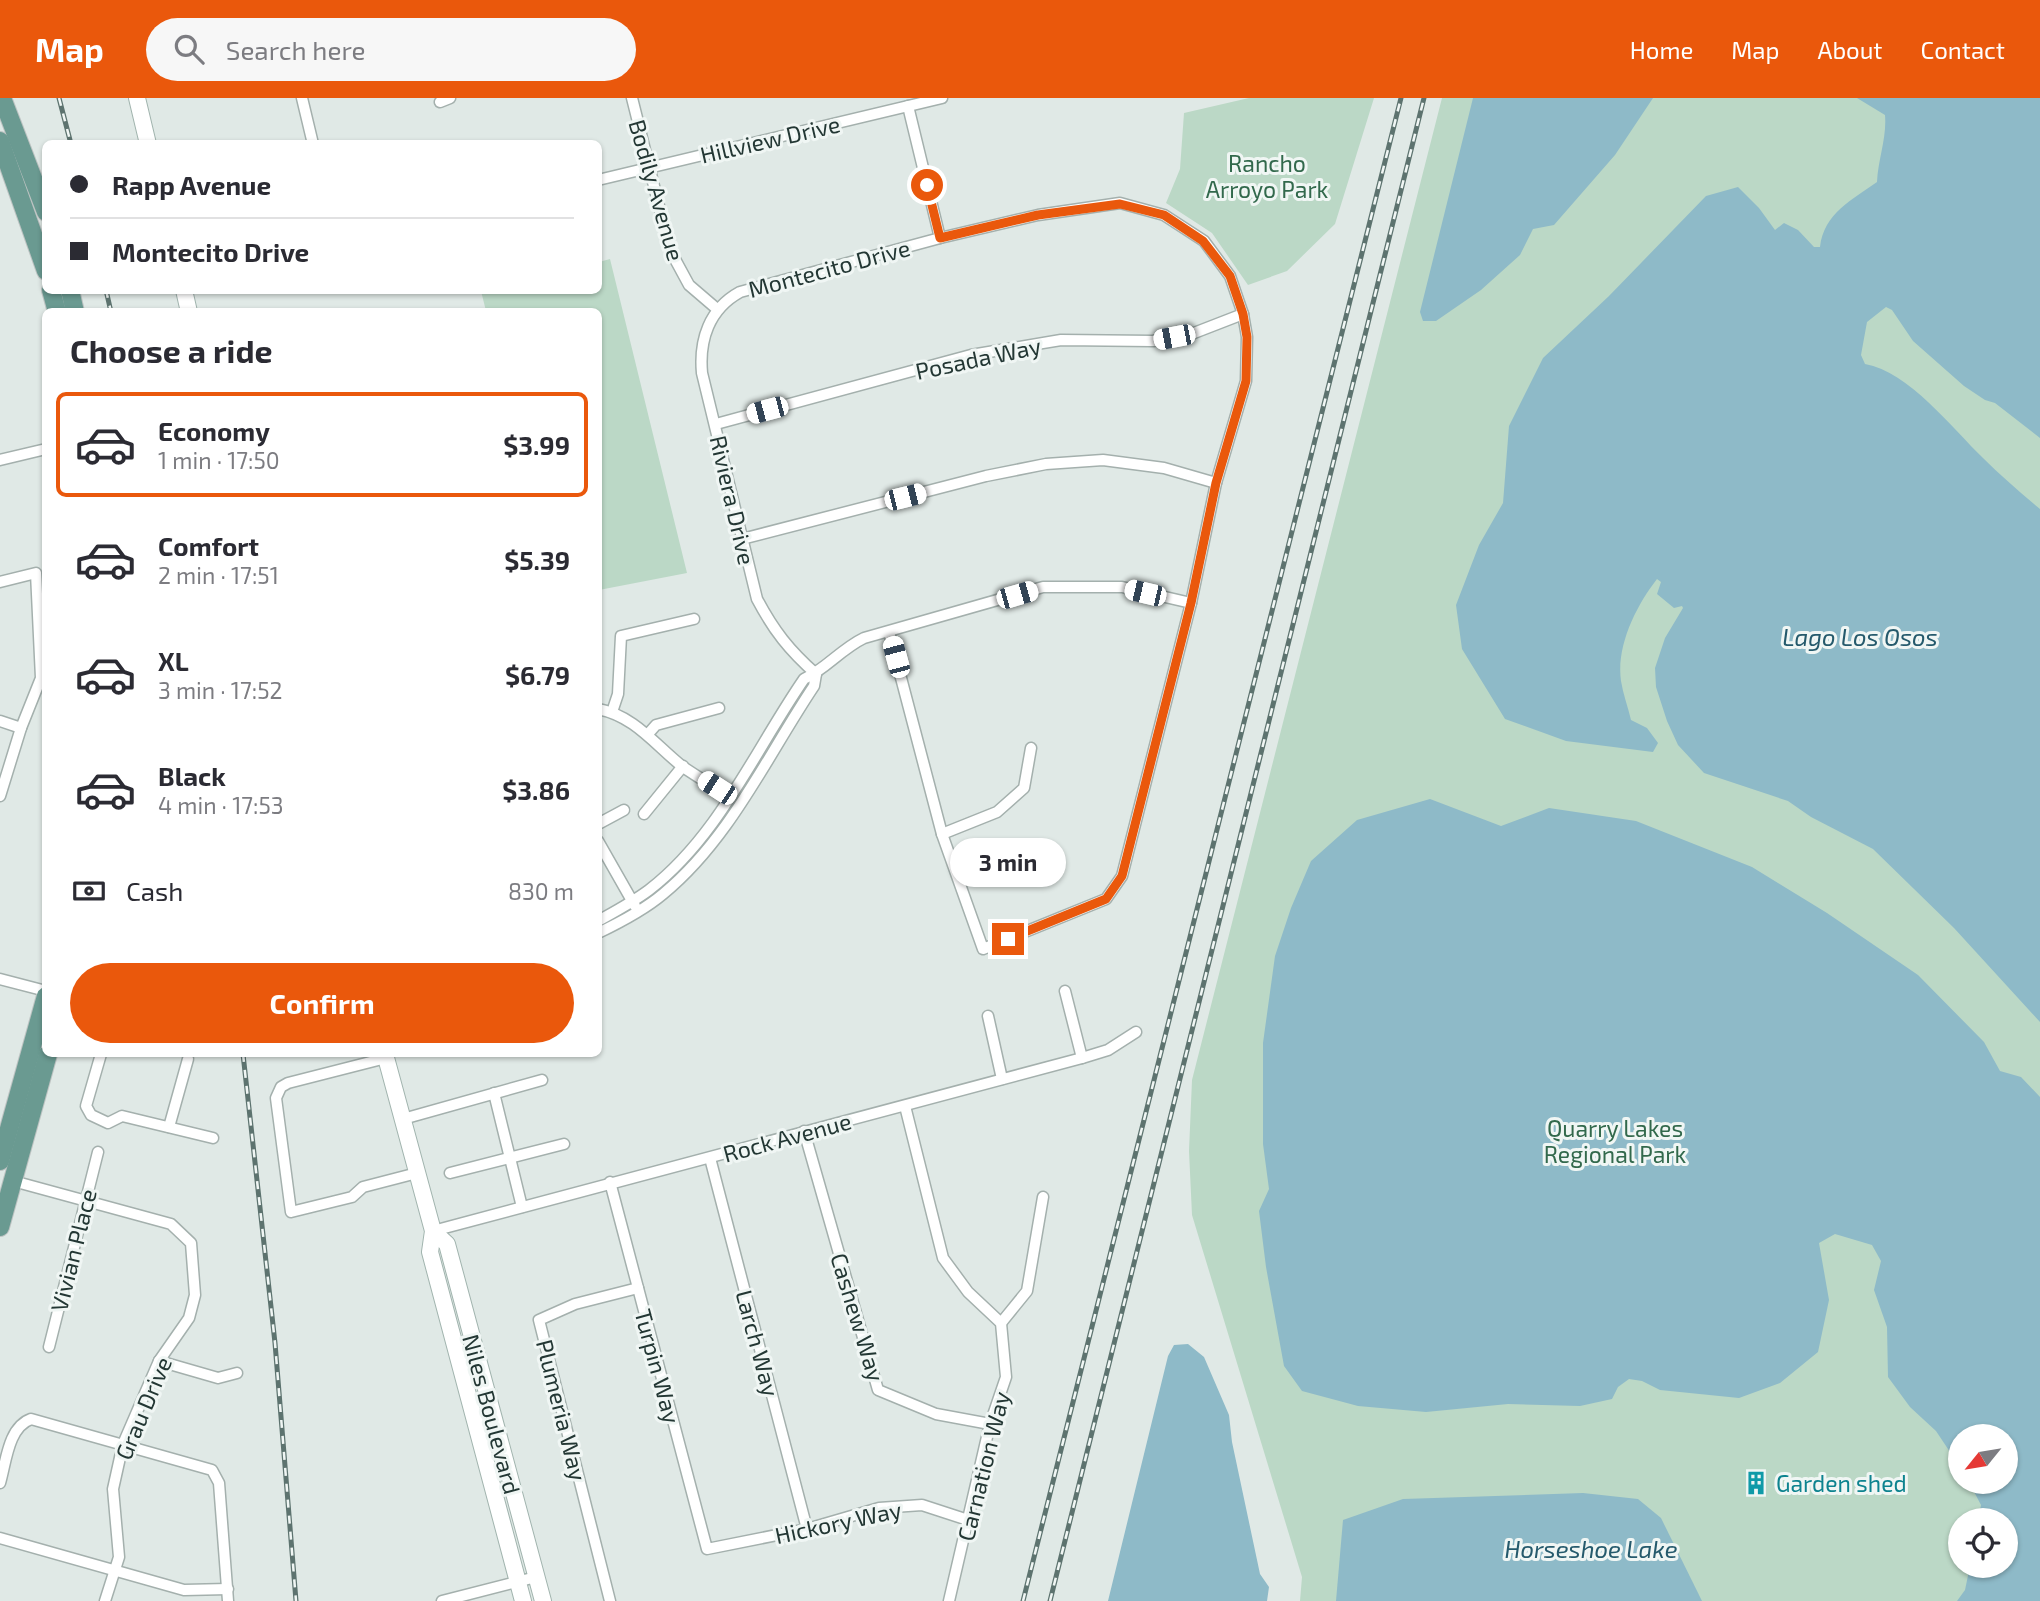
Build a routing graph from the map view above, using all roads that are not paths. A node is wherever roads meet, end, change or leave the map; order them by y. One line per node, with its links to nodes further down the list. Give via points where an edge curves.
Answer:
1 (2, 98): 12 (main road)
2 (137, 98): 7 (main road)
3 (302, 98): 8 (street)
4 (632, 98): 10 (street, Bodily Avenue)
5 (942, 98): 6 (street, Hillview Drive)
6 (908, 106): 10 (street, Hillview Drive); 13 (street)
7 (147, 140)
8 (312, 140)
9 (0, 141): 14 (main road)
10 (650, 167): 11 (street, Hillview Drive); 15 (street, Bodily Avenue, via 670,250 689,285)
11 (602, 179)
12 (42, 202)
13 (940, 238): 15 (street, Montecito Drive, via 740,292); 16 (street, Montecito Drive, via 1038,215 1120,204 1164,215 1203,241 1230,276)
14 (42, 260)
15 (717, 309): 17 (street, Riviera Drive, via 700,353)
16 (1243, 314): 17 (street, Posada Way, via 1153,341 1061,340 971,355); 20 (street, Montecito Drive, via 1246,381)
17 (716, 424): 21 (street, Riviera Drive)
18 (42, 450): 19 (street)
19 (0, 460)
20 (1216, 483): 21 (street, via 1164,468 1103,460 1046,464); 23 (street, Montecito Drive)
21 (743, 539): 27 (street, Riviera Drive, via 757,599 773,629)
22 (0, 582): 26 (street, via 36,573)
23 (1191, 603): 25 (street, via 1122,587 1042,587); 42 (street, Montecito Drive, via 1122,876 1106,899 983,949)
24 (694, 619): 31 (street, via 621,636 618,694)
25 (889, 632): 27 (street, via 847,647); 42 (street)
26 (42, 663)
27 (816, 674): 38 (street, via 804,679); 44 (street, via 814,686 719,835 676,883)
28 (42, 680): 33 (street)
29 (719, 708): 34 (street, via 656,725)
30 (602, 710): 31 (street)
31 (612, 712): 34 (street)
32 (0, 722): 33 (street)
33 (22, 728): 37 (street)
34 (648, 734): 36 (street)
35 (1031, 748): 42 (street, via 1024,788 997,812)
36 (683, 766): 38 (street); 40 (street)
37 (0, 796)
38 (730, 796): 44 (street, via 709,828)
39 (624, 810): 41 (street)
40 (644, 814)
41 (602, 822)
42 (942, 834)
43 (602, 848): 44 (street)
44 (636, 906): 45 (street); 46 (street)
45 (602, 919)
46 (602, 930)
47 (0, 979): 49 (street)
48 (1065, 991): 57 (street)
49 (42, 992)
50 (42, 1008): 71 (main road)
51 (988, 1016): 59 (street)
52 (1136, 1032): 57 (street, Rock Avenue, via 1108,1050)
53 (47, 1057): 74 (main road)
54 (100, 1057): 64 (street, via 86,1106 91,1115 108,1122 122,1116)
55 (381, 1057): 72 (street, via 288,1083 277,1092 290,1212 352,1197 363,1187)
56 (385, 1057): 63 (main road, Niles Boulevard)
57 (1082, 1058): 59 (street, Rock Avenue)
58 (188, 1059): 64 (street)
59 (1002, 1079): 62 (street, Rock Avenue)
60 (542, 1080): 61 (street)
61 (494, 1093): 63 (street); 69 (street)
62 (905, 1106): 65 (street, Rock Avenue); 82 (street, via 943,1258 968,1292)
63 (403, 1119): 72 (main road, Niles Boulevard)
64 (169, 1127): 66 (street)
65 (804, 1131): 70 (street, Rock Avenue); 86 (street, Cashew Way, via 878,1390 936,1414)
66 (213, 1138)
67 (564, 1144): 69 (street)
68 (98, 1152): 77 (street, Vivian Place)
69 (510, 1158): 73 (street); 78 (street)
70 (710, 1158): 75 (street, Rock Avenue); 90 (street, Larch Way)
71 (0, 1161)
72 (417, 1172): 80 (main road, Niles Boulevard)
73 (450, 1173)
74 (13, 1181): 77 (street, Grau Drive); 79 (main road)
75 (610, 1182): 78 (street, Rock Avenue); 81 (street, Turpin Way)
76 (1043, 1197): 82 (street, via 1027,1291)
77 (85, 1202): 83 (street, Vivian Place); 84 (street, Grau Drive, via 170,1224 191,1243 195,1295 189,1318)
78 (522, 1206): 80 (street, Rock Avenue)
79 (0, 1227)
80 (433, 1231): 94 (main road, Niles Boulevard, via 447,1244); 95 (main road, Niles Boulevard, via 430,1252)
81 (638, 1288): 92 (street, Turpin Way); 101 (street, Plumeria Way, via 575,1304 539,1320)
82 (1001, 1323): 86 (street, Carnation Way, via 1006,1377)
83 (49, 1347)
84 (159, 1361): 85 (street, via 218,1378); 87 (street, Grau Drive)
85 (237, 1373)
86 (990, 1424): 89 (street, Carnation Way)
87 (123, 1444): 88 (street, via 31,1419 21,1422); 93 (street, Grau Drive, via 113,1489 119,1557); 96 (street, via 212,1470 219,1483)
88 (0, 1483)
89 (968, 1520): 90 (street, Hickory Way, via 922,1505 879,1508); 102 (street, Carnation Way)
90 (807, 1529): 92 (street, Hickory Way)
91 (0, 1538): 93 (street)
92 (707, 1549)
93 (114, 1570): 96 (street, via 184,1590); 97 (street, Grau Drive)
94 (536, 1577): 95 (street); 100 (main road, Niles Boulevard)
95 (518, 1582): 98 (street); 99 (main road, Niles Boulevard)
96 (228, 1595)
97 (105, 1601)
98 (442, 1601)
99 (523, 1601)
100 (543, 1601)
101 (610, 1601)
102 (949, 1601)

